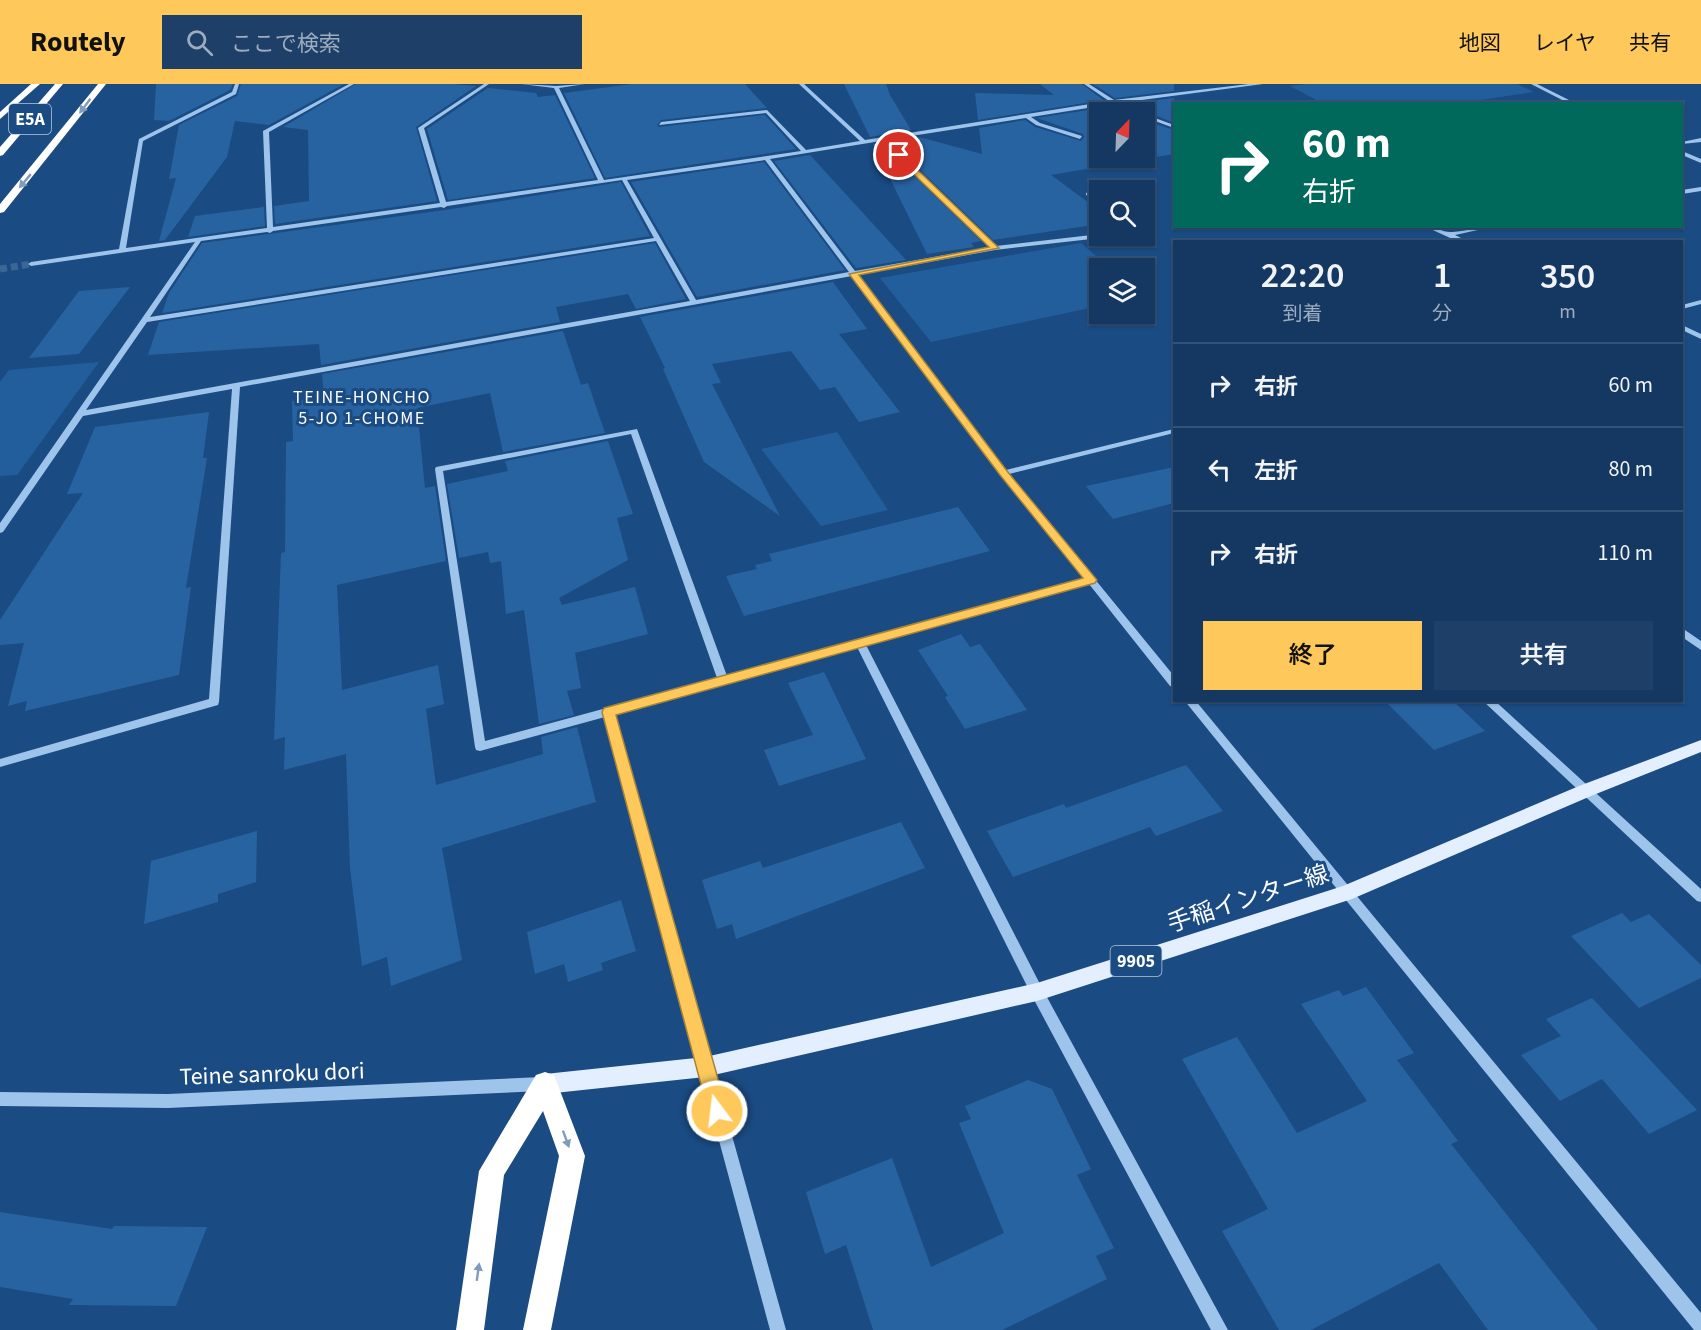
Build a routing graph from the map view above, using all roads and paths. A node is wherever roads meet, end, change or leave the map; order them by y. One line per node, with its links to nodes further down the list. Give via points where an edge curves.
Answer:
1 (36, 84): 17 (highway)
2 (59, 84): 28 (highway, E5A)
3 (102, 84): 37 (highway, E5A, one-way to 37)
4 (237, 84): 47 (street, via 234,93 141,140)
5 (352, 84): 40 (street, via 266,131)
6 (487, 84): 36 (street, via 421,128)
7 (523, 84): 13 (street)
8 (583, 84): 13 (street)
9 (801, 84): 25 (street)
10 (1086, 84): 14 (street)
11 (1261, 84): 14 (street)
12 (1533, 84): 15 (street)
13 (556, 87): 33 (street)
14 (1113, 102)
15 (1571, 102)
16 (1089, 106): 18 (street)
17 (0, 116)
18 (1027, 117): 22 (street); 23 (street)
19 (1155, 119): 21 (street)
20 (662, 124): 27 (street, via 767,111)
21 (1173, 127)
22 (1080, 137)
23 (883, 140): 25 (street); 46 (street)
24 (1701, 140): 26 (street)
25 (865, 142): 27 (street)
26 (1683, 143)
27 (805, 152): 30 (street)
28 (0, 153)
29 (1683, 153): 31 (street)
30 (766, 158): 32 (street); 49 (street)
31 (1701, 161)
32 (624, 179): 33 (street); 43 (street)
33 (602, 182): 36 (street)
34 (1701, 189): 35 (street)
35 (1683, 192)
36 (444, 206): 40 (street)
37 (0, 210)
38 (1432, 228): 41 (street)
39 (1483, 228): 41 (street)
40 (270, 231): 45 (street)
41 (1448, 235): 44 (street)
42 (1089, 237): 46 (street)
43 (657, 239): 51 (street); 53 (street)
44 (1461, 240)
45 (198, 242): 47 (street); 53 (street)
46 (995, 248): 49 (street)
47 (122, 252): 48 (street)
48 (31, 264)
49 (853, 274): 51 (street); 59 (street)
50 (1701, 302): 52 (street)
51 (694, 303): 56 (street)
52 (1683, 307)
53 (144, 320): 57 (street)
54 (1683, 328): 55 (street)
55 (1701, 337)
56 (236, 386): 57 (street); 71 (street, via 214,702)
57 (80, 414): 60 (street)
58 (1173, 431): 59 (street)
59 (1004, 473): 61 (street)
60 (0, 530)
61 (1091, 580): 63 (street); 66 (street)
62 (1683, 633): 64 (street)
63 (860, 643): 65 (street); 75 (street)
64 (1701, 646)
65 (723, 680): 69 (street); 69 (street, via 634,431 439,469 480,747)
66 (1173, 682)
67 (1191, 702): 73 (street)
68 (1488, 702): 72 (street)
69 (609, 712): 76 (street)
70 (1701, 747): 72 (main road, 手稲インター線 / 9905)
71 (0, 763)
72 (1585, 791): 73 (main road, 手稲インター線 / 9905); 74 (street)
73 (1346, 893): 75 (main road, 手稲インター線 / 9905); 79 (street)
74 (1701, 897)
75 (1037, 992): 76 (main road, 手稲インター線 / 9905); 83 (street)
76 (705, 1067): 77 (main road, 手稲インター線 / 9905); 82 (street)
77 (545, 1084): 78 (street, Teine sanroku dori, via 168,1101); 80 (highway, one-way to 77, via 492,1171); 81 (highway, one-way to 81, via 572,1156)
78 (0, 1099)
79 (1701, 1326)
80 (470, 1330)
81 (537, 1330)
82 (778, 1330)
83 (1220, 1330)

